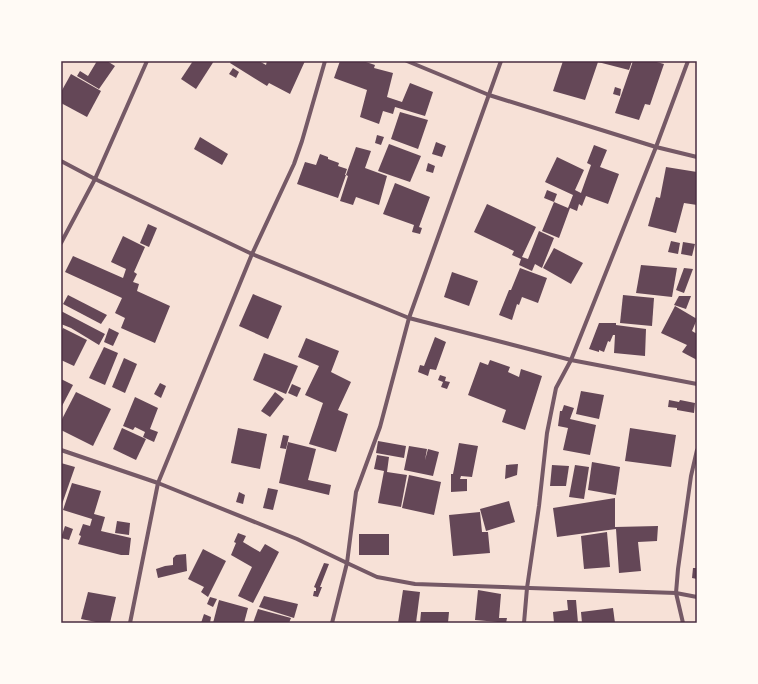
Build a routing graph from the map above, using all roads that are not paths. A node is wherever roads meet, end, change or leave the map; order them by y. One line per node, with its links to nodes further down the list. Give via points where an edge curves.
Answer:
1 (147, 61): 10 (street)
2 (325, 61): 12 (street, via 294,164)
3 (407, 61): 6 (street)
4 (501, 61): 6 (street)
5 (688, 61): 7 (street)
6 (489, 96): 7 (street); 13 (street)
7 (656, 147): 8 (street); 14 (street)
8 (697, 156)
9 (61, 161): 10 (street)
10 (95, 180): 11 (street); 12 (street)
11 (61, 243)
12 (252, 254): 13 (street); 18 (street)
13 (409, 318): 14 (street); 19 (street, via 380,427 356,492)
14 (571, 360): 15 (street); 20 (street, via 556,388 547,433)
15 (697, 384)
16 (61, 450): 18 (street)
17 (697, 450): 21 (street)
18 (158, 483): 19 (street, via 297,539); 23 (street)
19 (347, 564): 20 (street, via 377,577 415,584); 24 (street)
20 (527, 588): 21 (street); 25 (street)
21 (676, 593): 22 (street); 26 (street)
22 (697, 597)
23 (130, 623)
24 (332, 623)
25 (524, 623)
26 (683, 623)

